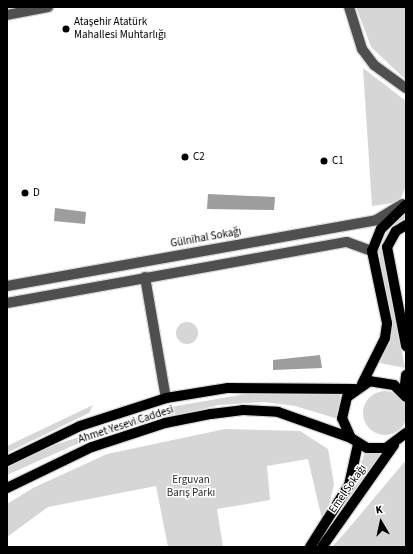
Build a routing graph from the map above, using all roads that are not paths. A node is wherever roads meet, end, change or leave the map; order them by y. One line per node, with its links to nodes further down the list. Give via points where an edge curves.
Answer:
1 (48, 7): 3 (street)
2 (349, 7): 4 (street, via 362,49 374,65)
3 (7, 15)
4 (406, 88)
5 (406, 204): 7 (main road, via 381,229); 9 (street, Gülnihal Sokağı, via 376,220)
6 (406, 225): 11 (main road, via 396,231 387,247)
7 (372, 251): 8 (street, via 347,242); 13 (main road, via 386,323 385,338)
8 (145, 277): 10 (street); 15 (street)
9 (7, 286)
10 (7, 304)
11 (406, 346)
12 (406, 375): 14 (main road)
13 (358, 386): 14 (main road, Ahmet Yesevi Caddesi, via 386,382); 15 (main road, Ahmet Yesevi Caddesi, via 228,388); 17 (main road, via 343,412)
14 (406, 396)
15 (166, 398): 18 (main road, Ahmet Yesevi Caddesi, via 80,426)
16 (402, 439): 17 (main road, Ahmet Yesevi Caddesi, via 376,450); 21 (main road, Emel Sokağı)
17 (355, 441): 19 (main road, Ahmet Yesevi Caddesi, via 278,412 243,410 211,414 165,423 92,448); 20 (main road, Emel Sokağı, via 349,485)
18 (7, 461)
19 (7, 488)
20 (310, 547)
21 (322, 547)

